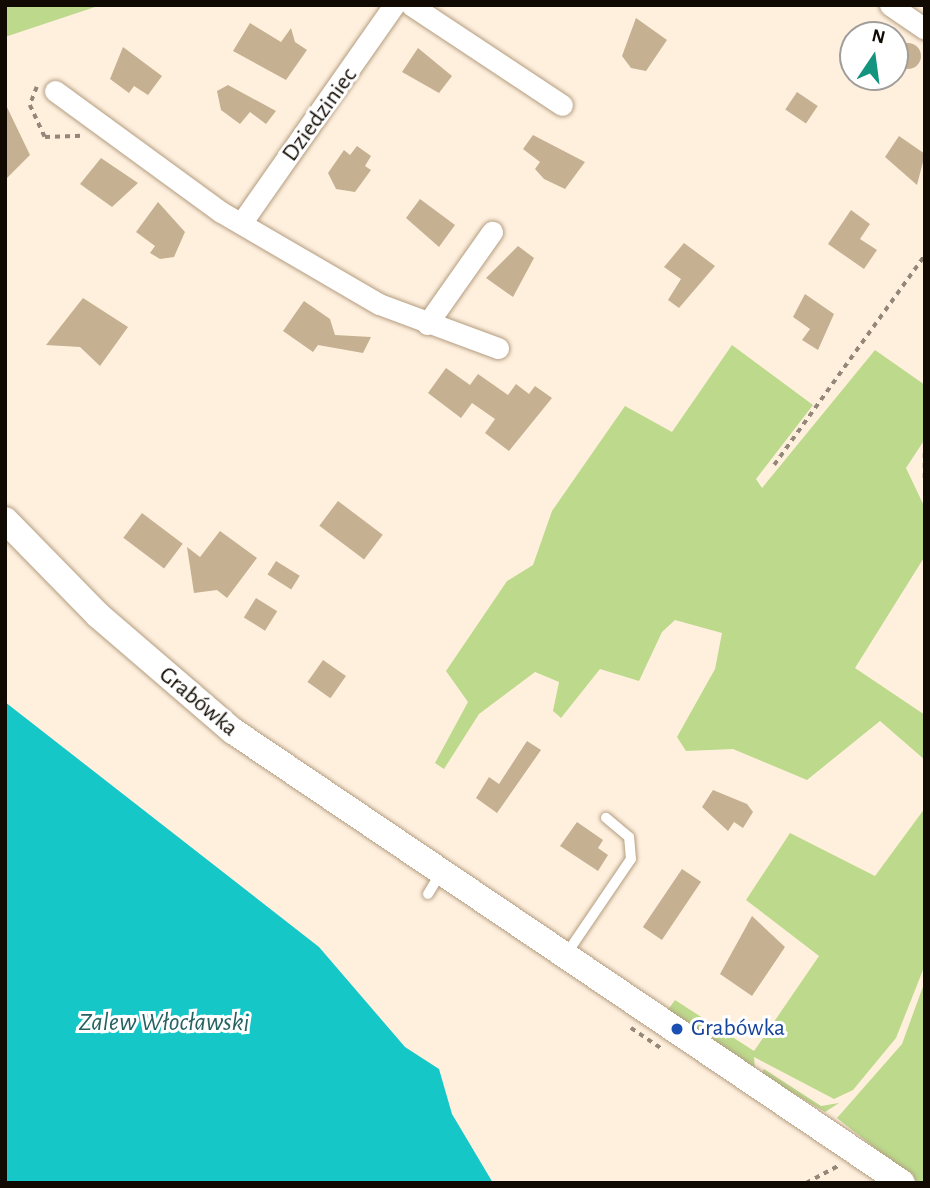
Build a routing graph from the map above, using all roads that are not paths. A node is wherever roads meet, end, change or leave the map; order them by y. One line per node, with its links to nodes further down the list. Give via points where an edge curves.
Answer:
1 (394, 5): 7 (street, Dziedziniec)
2 (411, 5): 6 (street)
3 (890, 5): 4 (street)
4 (925, 29)
5 (55, 91): 7 (street)
6 (562, 105)
7 (242, 222): 9 (street, via 379,304)
8 (492, 232): 9 (street)
9 (427, 324): 10 (street)
10 (498, 348)
11 (5, 520): 13 (street, Grabówka, via 98,615 233,731 434,884)
12 (606, 818): 13 (lane, via 629,837 631,859)
13 (565, 956): 14 (street, Grabówka)
14 (902, 1183)

